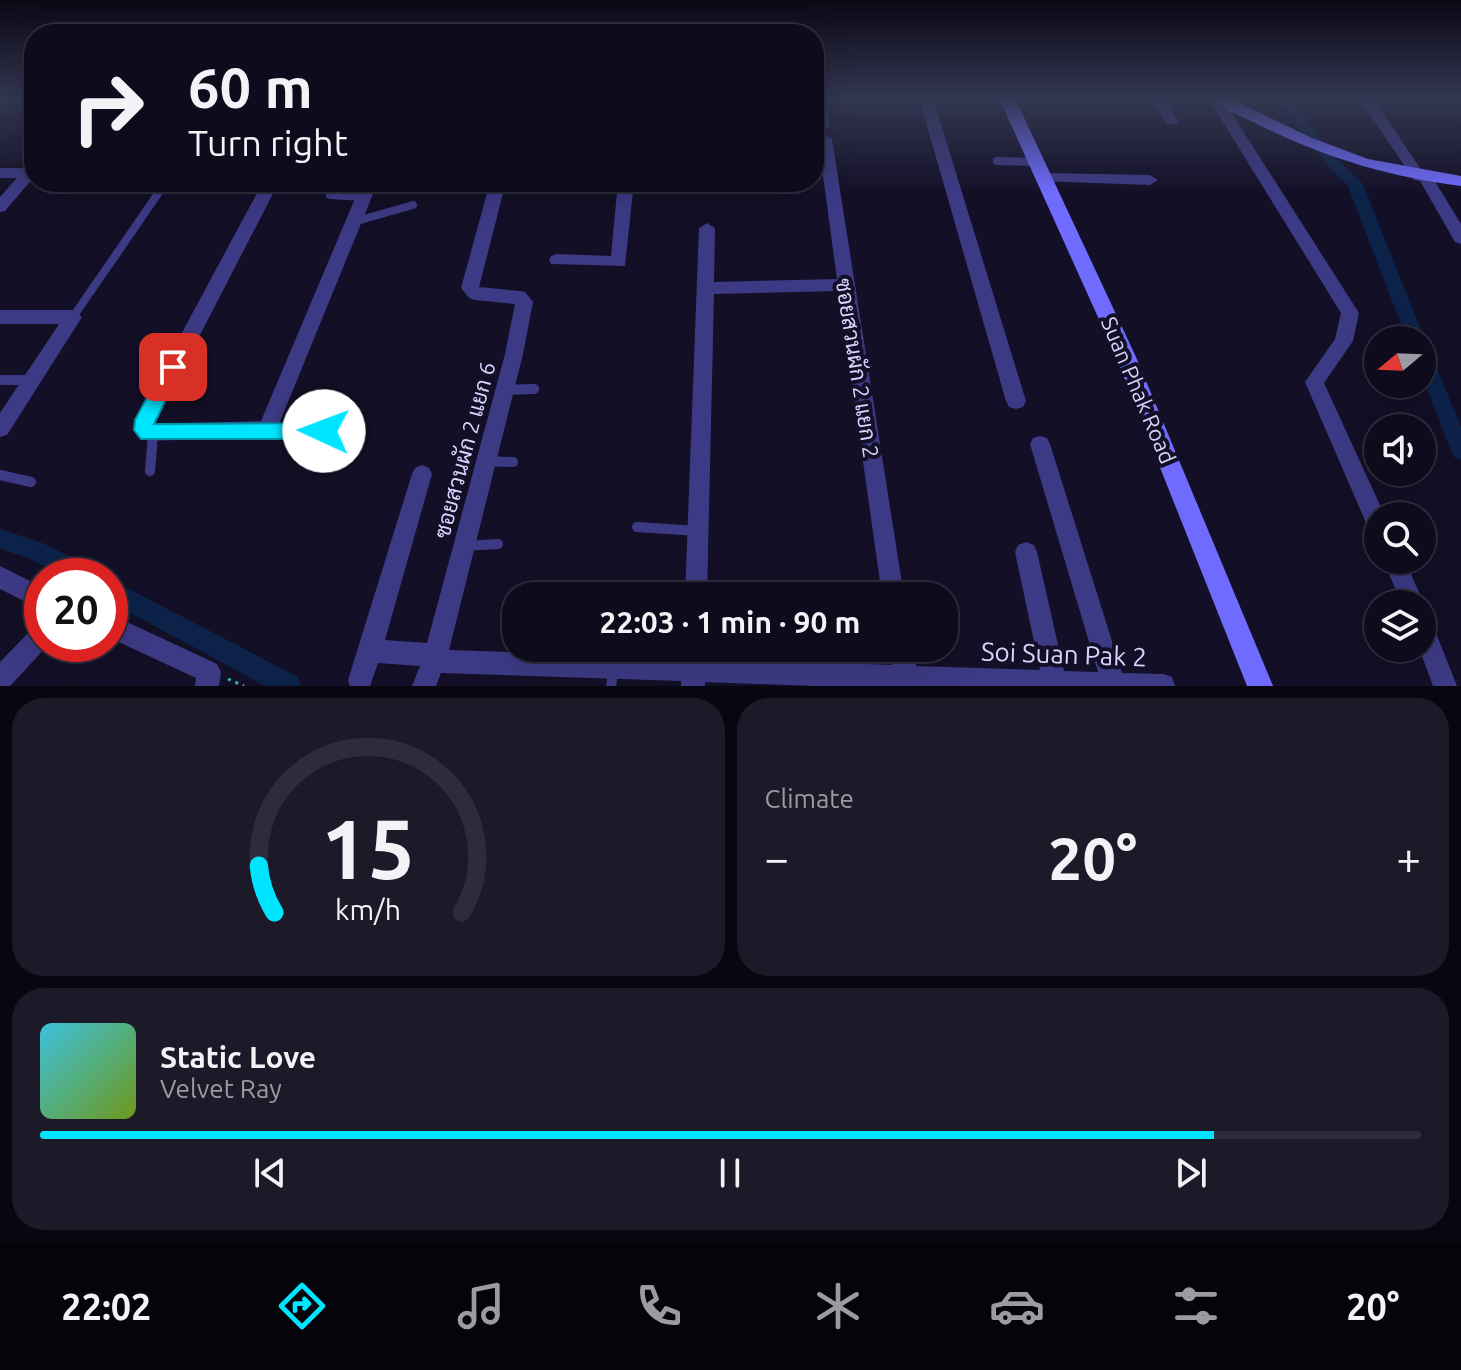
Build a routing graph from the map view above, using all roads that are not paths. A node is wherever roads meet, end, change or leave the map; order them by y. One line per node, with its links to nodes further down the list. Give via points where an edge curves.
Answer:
1 (936, 130): 36 (street)
2 (1022, 130): 8 (street, Suan Phak Road)
3 (1236, 130): 48 (street, via 1350,313 1344,341 1314,382)
4 (1278, 130): 11 (street, via 1348,160)
5 (1389, 130): 11 (street)
6 (824, 132): 28 (street, ซอยสวนผัก 2 แยก 2)
7 (997, 161): 8 (lane)
8 (1040, 170): 13 (street); 74 (street, Suan Phak Road, via 1166,450)
9 (24, 172): 10 (street)
10 (0, 173)
11 (1423, 177): 14 (street); 26 (street)
12 (24, 180): 23 (street)
13 (1150, 180)
14 (1461, 181)
15 (159, 192): 31 (lane)
16 (266, 192): 40 (street, via 145,420 144,430)
17 (348, 192): 21 (lane)
18 (366, 192): 24 (street)
19 (495, 192): 35 (street, ซอยสวนผัก 2 แยก 6, via 470,288 475,294 519,297 524,302)
20 (625, 192): 27 (street, via 619,262)
21 (330, 195)
22 (413, 205): 24 (lane)
23 (0, 207)
24 (353, 222): 38 (street)
25 (707, 228): 29 (street)
26 (1461, 238)
27 (557, 260)
28 (845, 285): 29 (street); 56 (street, ซอยสวนผัก 2 แยก 2)
29 (706, 288): 50 (street)
30 (0, 317): 31 (street)
31 (73, 317): 33 (street)
32 (0, 380): 33 (lane)
33 (32, 380): 37 (street)
34 (534, 389): 35 (lane)
35 (504, 390): 42 (street, ซอยสวนผัก 2 แยก 6)
36 (1016, 401)
37 (0, 429)
38 (267, 429): 39 (lane); 40 (street)
39 (324, 431)
40 (153, 434): 44 (lane)
41 (1040, 444): 71 (street)
42 (486, 461): 43 (lane); 52 (street, ซอยสวนผัก 2 แยก 6)
43 (513, 462)
44 (150, 471)
45 (422, 474): 59 (street)
46 (0, 475): 47 (lane)
47 (31, 482)
48 (1368, 502)
49 (637, 527): 50 (lane)
50 (698, 531): 55 (street)
51 (498, 544): 52 (lane)
52 (464, 546): 61 (street, ซอยสวนผัก 2 แยก 6)
53 (1026, 552): 70 (street)
54 (0, 577): 57 (street)
55 (696, 582)
56 (891, 582)
57 (24, 590)
58 (128, 636): 66 (street)
59 (370, 651): 61 (street, Soi Suan Pak 2); 67 (street)
60 (24, 654): 65 (street)
61 (435, 658): 64 (street, Soi Suan Pak 2); 72 (street, ซอยสวนผัก 2 แยก 6)
62 (1436, 662): 75 (street)
63 (693, 668): 64 (street, Soi Suan Pak 2); 68 (street, Soi Suan Pak 2)
64 (612, 677)
65 (0, 679)
66 (208, 679)
67 (360, 680)
68 (804, 680): 69 (street, Soi Suan Pak 2)
69 (906, 681): 70 (street, Soi Suan Pak 2)
70 (1052, 683): 71 (street, Soi Suan Pak 2)
71 (1114, 684): 73 (street, Soi Suan Pak 2)
72 (424, 686)
73 (1163, 686)
74 (1260, 686)
75 (1445, 686)

